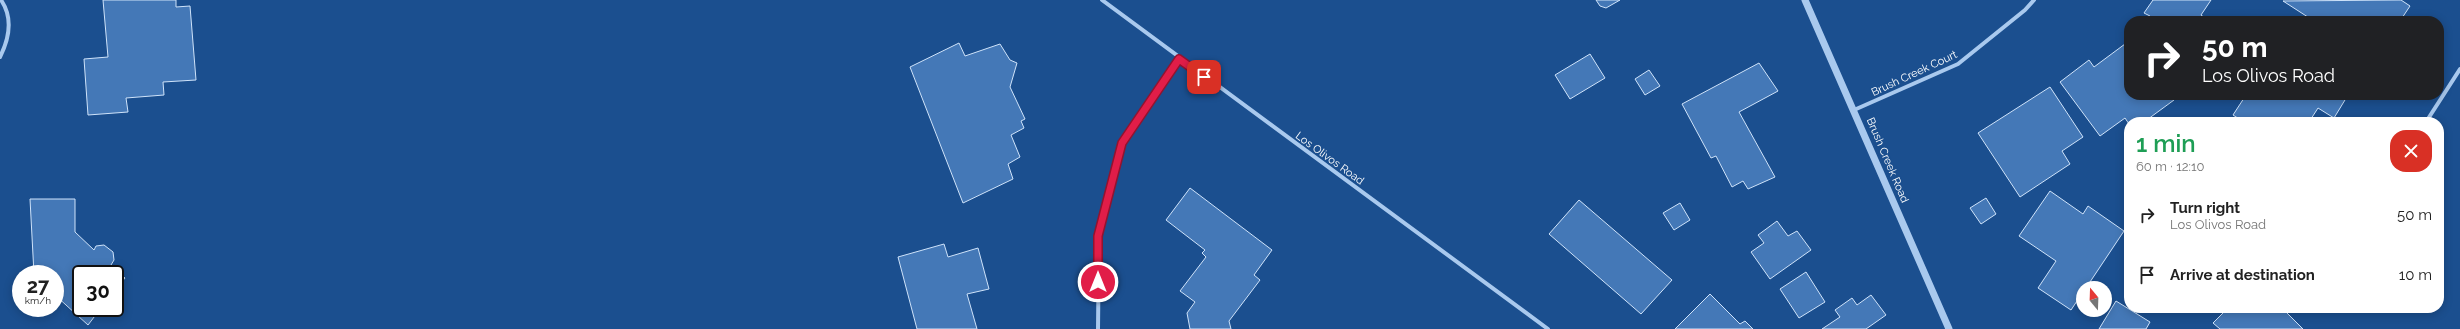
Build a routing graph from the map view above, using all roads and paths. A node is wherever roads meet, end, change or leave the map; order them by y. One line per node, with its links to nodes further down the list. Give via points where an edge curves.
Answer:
1 (1, 0): 5 (street, via 10,26 9,40)
2 (1102, 0): 6 (street, Los Olivos Road)
3 (1805, 0): 10 (street, Brush Creek Road)
4 (2034, 0): 10 (street, Brush Creek Court, via 1958,64)
5 (0, 58)
6 (1179, 59): 12 (street, via 1122,143 1098,236); 13 (street, Los Olivos Road)
7 (2460, 69): 8 (street)
8 (2444, 94)
9 (2440, 100): 11 (street)
10 (1854, 110): 14 (street, Brush Creek Road)
11 (2429, 117)
12 (1098, 329)
13 (1548, 329)
14 (1949, 329)

